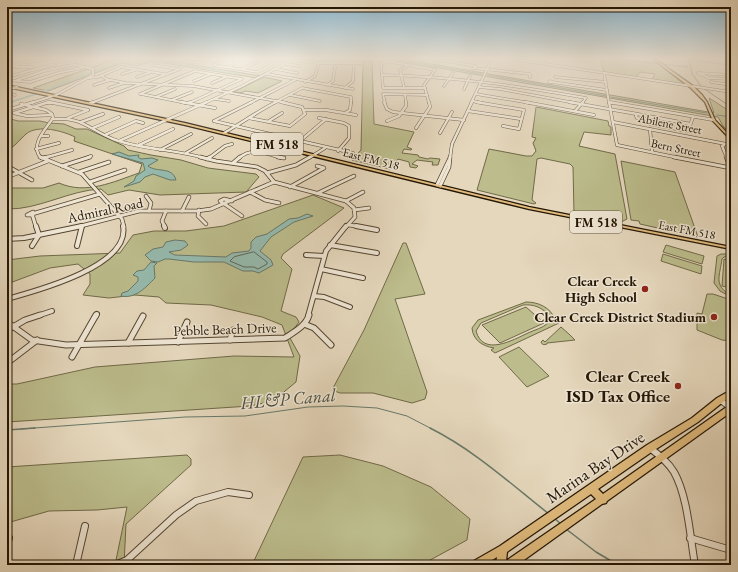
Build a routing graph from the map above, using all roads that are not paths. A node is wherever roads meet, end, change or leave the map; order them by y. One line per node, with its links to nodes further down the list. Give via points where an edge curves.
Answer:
1 (72, 86): 38 (street)
2 (116, 86): 20 (street)
3 (138, 86): 51 (street)
4 (161, 86): 40 (street, via 140,94)
5 (190, 86): 27 (street)
6 (227, 86): 27 (street)
7 (242, 86): 32 (street)
8 (284, 86): 41 (street)
9 (330, 86): 21 (street)
10 (347, 86): 21 (street)
11 (383, 86): 22 (street, via 383,88)
12 (466, 86): 26 (street)
13 (520, 86): 54 (street, via 586,98)
14 (575, 86): 28 (street)
15 (606, 86): 28 (street)
16 (691, 86): 29 (street); 84 (main road, via 706,102)
17 (7, 87): 38 (main road, East FM 518 / FM 518)
18 (479, 87): 36 (street); 54 (street)
19 (713, 87): 29 (street); 30 (street)
20 (109, 88)
21 (344, 88): 25 (street)
22 (404, 88): 23 (street)
23 (425, 88): 35 (street)
24 (175, 89): 40 (street)
25 (353, 89)
26 (464, 89)
27 (218, 90): 32 (street); 52 (street)
28 (606, 90): 50 (street)
29 (715, 90): 30 (street)
30 (731, 91)
31 (192, 92): 43 (street)
32 (229, 92): 41 (street); 42 (street)
33 (7, 93): 37 (street)
34 (405, 94): 35 (street); 66 (street, via 406,106); 66 (street, via 383,94 385,108)
35 (427, 94): 72 (street, via 430,107)
36 (476, 94): 49 (street); 62 (street)
37 (15, 95)
38 (52, 95): 51 (main road, East FM 518 / FM 518); 53 (street)
39 (290, 95): 45 (street); 46 (street); 48 (street, via 302,89 350,97)
40 (156, 97): 43 (street)
41 (260, 98): 45 (street); 91 (street, via 214,121)
42 (215, 99): 44 (street); 55 (street)
43 (172, 100): 52 (street)
44 (229, 101)
45 (278, 101): 60 (street, via 295,104); 76 (street)
46 (320, 101)
47 (345, 101): 48 (street)
48 (351, 101): 65 (street, via 350,110)
49 (473, 101): 61 (street); 82 (street, via 524,110)
50 (609, 102): 59 (street); 73 (street)
51 (92, 103): 80 (main road, East FM 518 / FM 518)
52 (188, 103): 55 (street)
53 (23, 104): 56 (street); 58 (street)
54 (581, 104): 59 (street); 62 (street)
55 (200, 106): 57 (street); 80 (street)
56 (33, 107): 70 (street, via 46,110); 70 (street, via 14,114); 74 (street, via 49,102 88,110)
57 (215, 108)
58 (7, 109)
59 (610, 109): 69 (street); 88 (street)
60 (304, 110): 65 (street, via 326,109); 85 (street, via 305,114 290,126)
61 (468, 111): 82 (street); 83 (street)
62 (575, 111): 68 (street)
63 (452, 112): 78 (street)
64 (282, 113): 85 (street)
65 (345, 113): 71 (street)
66 (401, 113): 72 (street); 86 (street)
67 (103, 114): 87 (street)
68 (594, 114)
69 (637, 114): 90 (street); 90 (street, via 637,118 645,122 688,131)
70 (52, 115): 79 (street)
71 (356, 115)
72 (424, 116): 78 (street); 94 (street)
73 (693, 117): 84 (street); 90 (street)
74 (66, 118): 79 (street); 87 (street)
75 (119, 118): 93 (street)
76 (249, 118): 85 (street); 91 (street)
77 (318, 118): 81 (street)
78 (448, 118): 83 (street); 98 (street)
79 (53, 119): 101 (street)
80 (168, 119): 97 (main road, East FM 518 / FM 518); 106 (street)
81 (326, 119): 112 (street, via 300,141); 116 (street, via 344,123 350,128 349,138)
82 (522, 119): 92 (street, via 520,129)
83 (464, 120): 141 (street, via 452,144 449,167)
84 (712, 120): 105 (main road)
85 (268, 121)
86 (387, 121)
87 (82, 122): 93 (street)
88 (613, 122): 96 (street, Abilene Street); 117 (street, Bern Street, via 616,145)
89 (143, 123): 100 (street, via 136,121)
90 (690, 124)
91 (237, 126): 97 (street); 103 (street)
92 (503, 126)
93 (93, 128): 100 (street)
94 (416, 128)
95 (173, 129): 109 (street)
96 (650, 129): 110 (street, Abilene Street); 117 (street)
97 (225, 132): 120 (main road, East FM 518 / FM 518)
98 (440, 133)
99 (190, 134): 115 (street)
100 (105, 135): 106 (street)
101 (41, 136): 102 (street); 113 (street)
102 (48, 136)
103 (279, 136)
104 (212, 138): 118 (street)
105 (731, 139)
106 (119, 141): 109 (street)
107 (59, 143): 113 (street)
108 (232, 144): 124 (street)
109 (138, 145): 115 (street)
110 (724, 145): 111 (street, Abilene Street); 131 (street, via 722,146)
111 (730, 145)
112 (323, 148): 116 (street); 120 (street)
113 (36, 149): 122 (street)
114 (72, 150): 122 (street)
115 (160, 150): 118 (street)
116 (338, 151): 119 (street)
117 (652, 152): 131 (street, Bern Street)
118 (186, 153): 124 (street)
119 (353, 153)
120 (314, 154): 135 (street, via 288,168); 141 (main road, East FM 518 / FM 518)
121 (91, 156): 129 (street)
122 (42, 158): 125 (street)
123 (284, 158): 127 (street, via 254,150 243,154)
124 (207, 159): 127 (street)
125 (49, 161): 129 (street); 133 (street)
126 (109, 162): 134 (street)
127 (232, 163): 135 (street, via 257,167)
128 (7, 166): 133 (street)
129 (62, 166): 134 (street)
130 (317, 166): 142 (street, via 324,168)
131 (731, 169)
132 (125, 170): 139 (street)
133 (19, 172): 137 (street); 138 (street)
134 (79, 172): 139 (street)
135 (267, 172): 140 (street)
136 (354, 176): 145 (street)
137 (7, 177)
138 (32, 180)
139 (90, 182): 146 (street)
140 (274, 182): 142 (street); 143 (street, Admiral Road)
141 (439, 185): 171 (main road, East FM 518 / FM 518, via 581,218)
142 (290, 187): 145 (street)
143 (250, 192): 149 (street, Admiral Road); 151 (street, via 265,200)
144 (363, 192): 150 (street)
145 (318, 193): 150 (street)
146 (100, 194): 160 (street); 166 (street, via 35,214)
147 (146, 196): 156 (street, via 152,202)
148 (189, 197): 158 (street)
149 (232, 201): 152 (street, Admiral Road); 152 (street, via 220,201)
150 (346, 201): 155 (street)
151 (279, 203)
152 (225, 204): 154 (street, Admiral Road); 159 (street)
153 (369, 208): 155 (street)
154 (199, 210): 158 (street, Admiral Road); 161 (street, via 198,216)
155 (354, 210): 162 (street, via 355,217)
156 (149, 211): 157 (street, Admiral Road); 160 (street, Admiral Road)
157 (166, 211): 158 (street, Admiral Road); 164 (street, via 162,221)
158 (182, 211)
159 (242, 216)
160 (119, 217): 163 (street, Admiral Road); 178 (street, via 126,227 125,238 103,261 72,278)
161 (206, 224)
162 (349, 225): 165 (street); 168 (street)
163 (82, 226): 166 (street, Admiral Road); 170 (street)
164 (165, 228)
165 (377, 230)
166 (39, 235): 167 (street, Admiral Road); 169 (street)
167 (7, 239)
168 (330, 245): 172 (street); 174 (street)
169 (32, 246)
170 (77, 246)
171 (730, 246)
172 (377, 253)
173 (306, 256): 174 (street)
174 (324, 256): 175 (street)
175 (321, 269): 176 (street); 177 (street)
176 (363, 278)
177 (314, 296): 179 (street); 185 (street)
178 (7, 299)
179 (350, 307)
180 (52, 311): 186 (street)
181 (97, 314): 192 (street)
182 (143, 316): 191 (street)
183 (7, 322): 186 (street, Pebble Beach Drive)
184 (187, 322): 190 (street)
185 (304, 324): 189 (street, Pebble Beach Drive, via 285,338); 193 (street, via 314,328)
186 (13, 327): 188 (street, Pebble Beach Drive, via 32,340)
187 (233, 330): 189 (street)
188 (37, 340): 192 (street, Pebble Beach Drive); 195 (street)
189 (230, 340): 190 (street, Pebble Beach Drive)
190 (178, 342): 191 (street, Pebble Beach Drive)
191 (128, 344): 192 (street, Pebble Beach Drive)
192 (79, 345): 194 (street)
193 (331, 345)
194 (72, 358)
195 (7, 363)
196 (731, 394): 197 (main road, Marina Bay Drive)
197 (720, 400): 198 (street); 199 (main road, Marina Bay Drive)
198 (731, 408): 200 (main road, Marina Bay Drive)
199 (695, 420): 200 (main road); 201 (main road, Marina Bay Drive)
200 (703, 428): 202 (main road, Marina Bay Drive)
201 (680, 430): 202 (main road); 203 (main road, Marina Bay Drive)
202 (689, 437): 204 (main road, Marina Bay Drive)
203 (650, 448): 204 (street); 205 (main road, Marina Bay Drive)
204 (661, 457): 207 (main road, Marina Bay Drive); 209 (street, via 676,476)
205 (591, 488): 207 (main road); 210 (main road, Marina Bay Drive)
206 (249, 495): 212 (street, via 228,492 196,501 176,515)
207 (602, 500): 217 (main road, Marina Bay Drive)
208 (85, 526): 213 (street)
209 (690, 538): 211 (street); 218 (street)
210 (503, 549): 215 (main road, Marina Bay Drive); 216 (main road)
211 (731, 550)
212 (127, 562): 214 (street)
213 (76, 565)
214 (115, 565)
215 (475, 565)
216 (501, 565)
217 (509, 565)
218 (695, 565)

